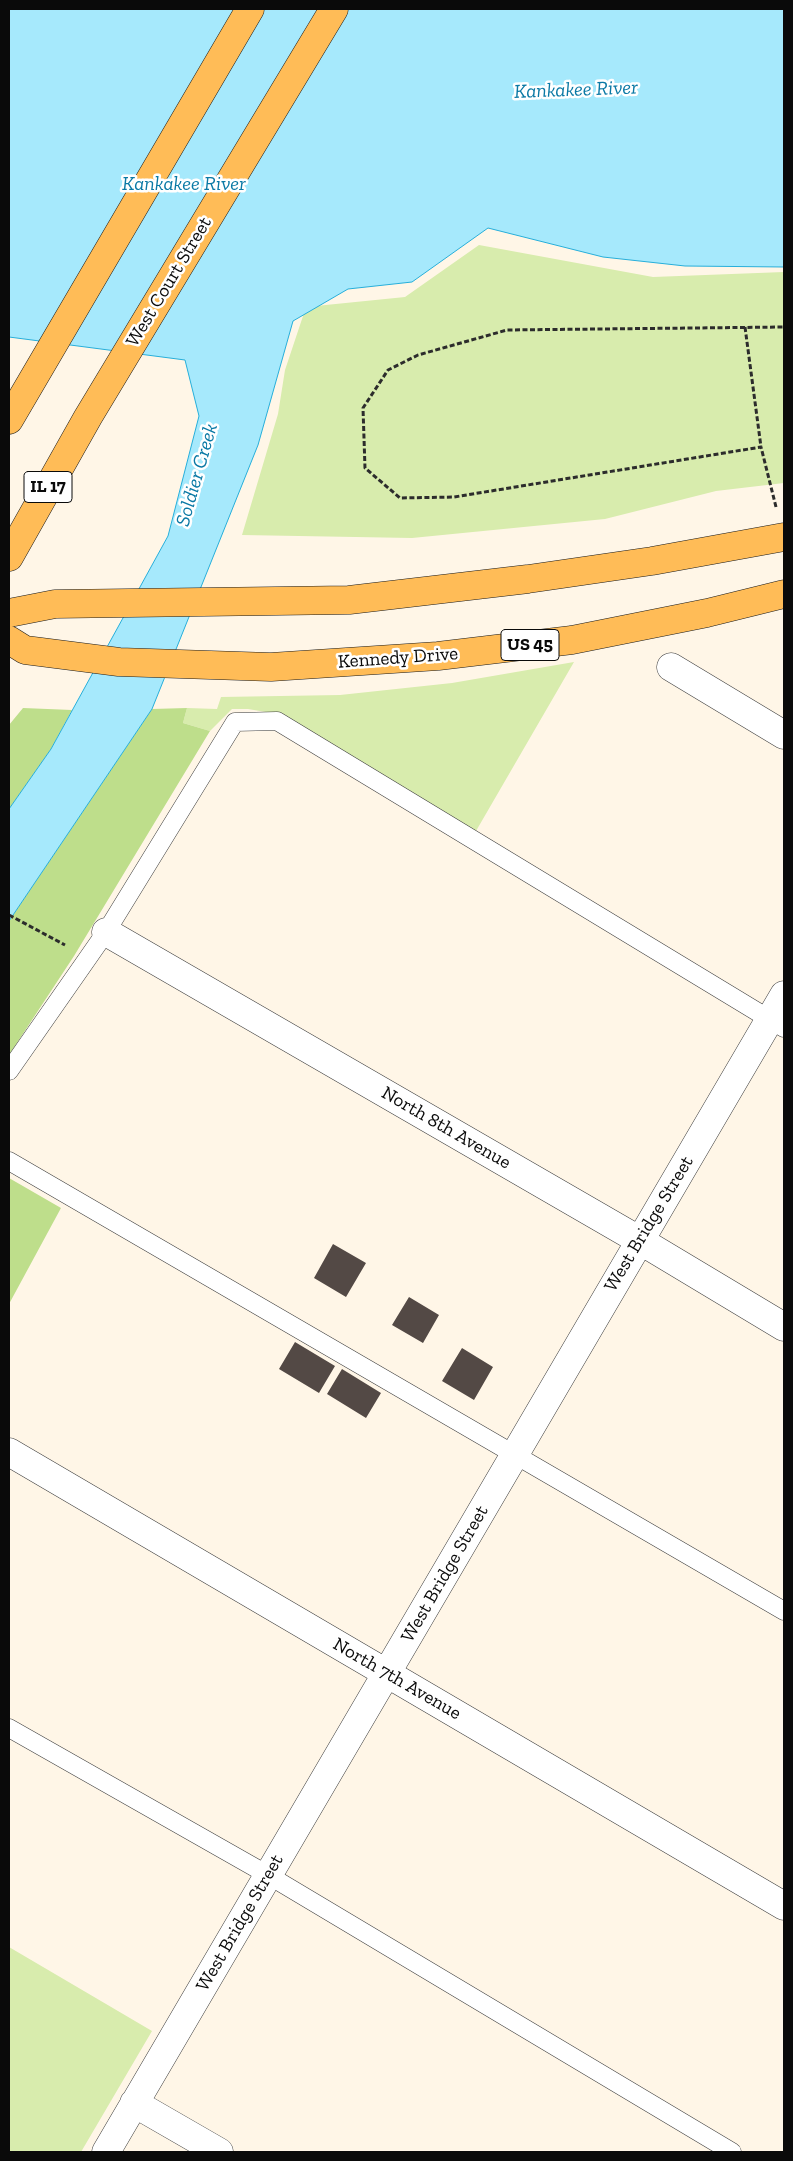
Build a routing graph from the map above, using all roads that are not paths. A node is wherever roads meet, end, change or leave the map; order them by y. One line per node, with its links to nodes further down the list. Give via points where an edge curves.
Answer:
1 (250, 9): 3 (main road)
2 (334, 9): 5 (main road, West Court Street / IL 17, via 88,417)
3 (9, 420)
4 (784, 537): 7 (main road, via 528,579 349,600 55,604)
5 (9, 557)
6 (784, 594): 8 (main road, Kennedy Drive / US 45, via 572,640 438,656 271,667 119,662)
7 (9, 613)
8 (17, 645)
9 (671, 667): 10 (street)
10 (784, 735)
11 (106, 932): 13 (lane, via 235,722 277,721); 14 (lane); 16 (street, North 8th Avenue)
12 (784, 995): 13 (street, West Bridge Street)
13 (777, 1024): 16 (street, West Bridge Street)
14 (9, 1071)
15 (9, 1161): 19 (lane)
16 (639, 1240): 17 (street, North 8th Avenue); 19 (street, West Bridge Street)
17 (784, 1327)
18 (9, 1452): 21 (street, North 7th Avenue)
19 (515, 1454): 20 (lane); 21 (street, West Bridge Street)
20 (784, 1611)
21 (387, 1673): 23 (street, West Bridge Street); 24 (street, North 7th Avenue)
22 (9, 1728): 23 (lane)
23 (268, 1876): 25 (street, West Bridge Street); 28 (lane)
24 (784, 1906)
25 (134, 2103): 26 (street, West Bridge Street); 27 (street)
26 (106, 2152)
27 (219, 2152)
28 (732, 2152)

